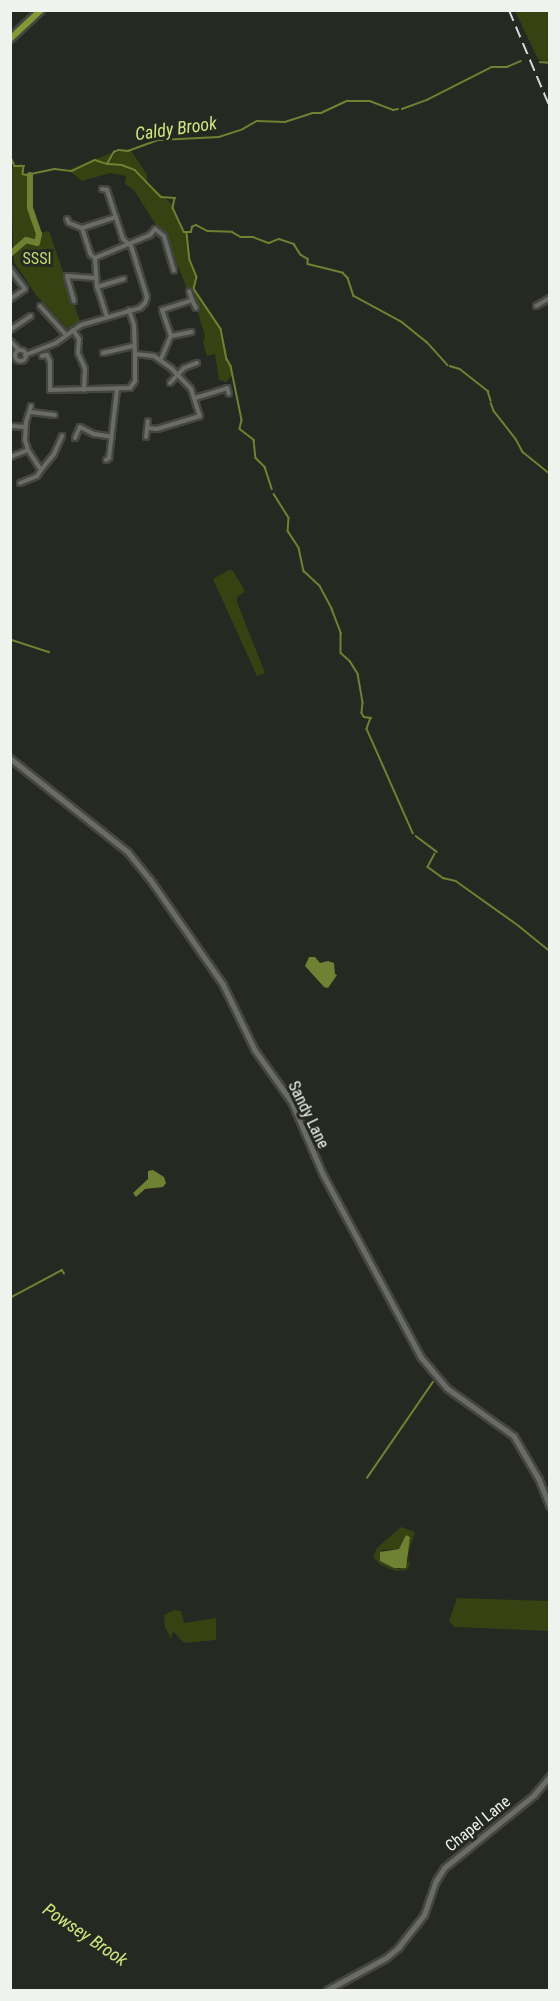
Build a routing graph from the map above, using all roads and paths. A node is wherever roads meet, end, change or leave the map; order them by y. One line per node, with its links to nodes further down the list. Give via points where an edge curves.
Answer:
1 (42, 10): 2 (highway)
2 (10, 39)
3 (106, 188): 4 (street)
4 (116, 217): 6 (street); 7 (street)
5 (67, 223): 6 (street)
6 (82, 228): 8 (street)
7 (126, 243): 8 (street); 10 (street, via 150,235 155,229 164,236); 22 (street, via 147,297 144,305)
8 (95, 258): 11 (street)
9 (10, 269): 16 (street, via 26,289)
10 (174, 271)
11 (96, 278): 13 (street); 18 (street, via 65,276)
12 (124, 279): 13 (street)
13 (98, 287): 24 (street)
14 (189, 291): 17 (street)
15 (549, 298): 20 (street)
16 (10, 300)
17 (192, 300): 21 (street); 29 (street, via 159,311)
18 (74, 301)
19 (40, 306): 28 (street)
20 (536, 306)
21 (196, 308)
22 (129, 310): 24 (street); 31 (street)
23 (31, 316): 25 (street)
24 (107, 317): 26 (street)
25 (10, 330)
26 (73, 330): 28 (street); 44 (street, via 79,339 78,353 85,369)
27 (190, 334): 29 (street)
28 (66, 335): 33 (street, via 56,343)
29 (171, 336): 37 (street)
30 (10, 341): 32 (street)
31 (134, 346): 34 (street); 35 (street)
32 (17, 349): 33 (street); 38 (street)
33 (26, 353): 38 (street, via 23,359)
34 (103, 353)
35 (135, 354): 37 (street); 45 (street, via 133,384)
36 (47, 355): 43 (street, via 51,366)
37 (161, 359): 40 (street)
38 (13, 360)
39 (197, 363): 40 (street)
40 (178, 375): 41 (street); 47 (street)
41 (170, 383)
42 (44, 390): 43 (street)
43 (50, 390): 44 (street)
44 (84, 390): 45 (street)
45 (117, 390): 56 (street)
46 (229, 394): 47 (street, via 226,386)
47 (195, 398): 54 (street, via 201,418)
48 (32, 406): 49 (street)
49 (31, 412): 50 (street); 53 (street)
50 (52, 413)
51 (148, 421): 54 (street)
52 (10, 426): 53 (street)
53 (25, 428): 59 (street)
54 (147, 428): 57 (street)
55 (62, 436): 62 (street)
56 (112, 437): 58 (street, via 94,434 81,425); 61 (street)
57 (146, 437)
58 (75, 438)
59 (28, 450): 60 (street); 62 (street)
60 (10, 457)
61 (109, 459)
62 (41, 470): 63 (street)
63 (20, 483)
64 (10, 758): 65 (street, Sandy Lane, via 128,852 150,879 223,984 255,1050 292,1102 323,1174 421,1357 447,1388 514,1436 539,1479)
65 (549, 1506)
66 (549, 1776): 67 (street, Chapel Lane, via 534,1795 444,1868 424,1915 398,1948)
67 (327, 1990)

